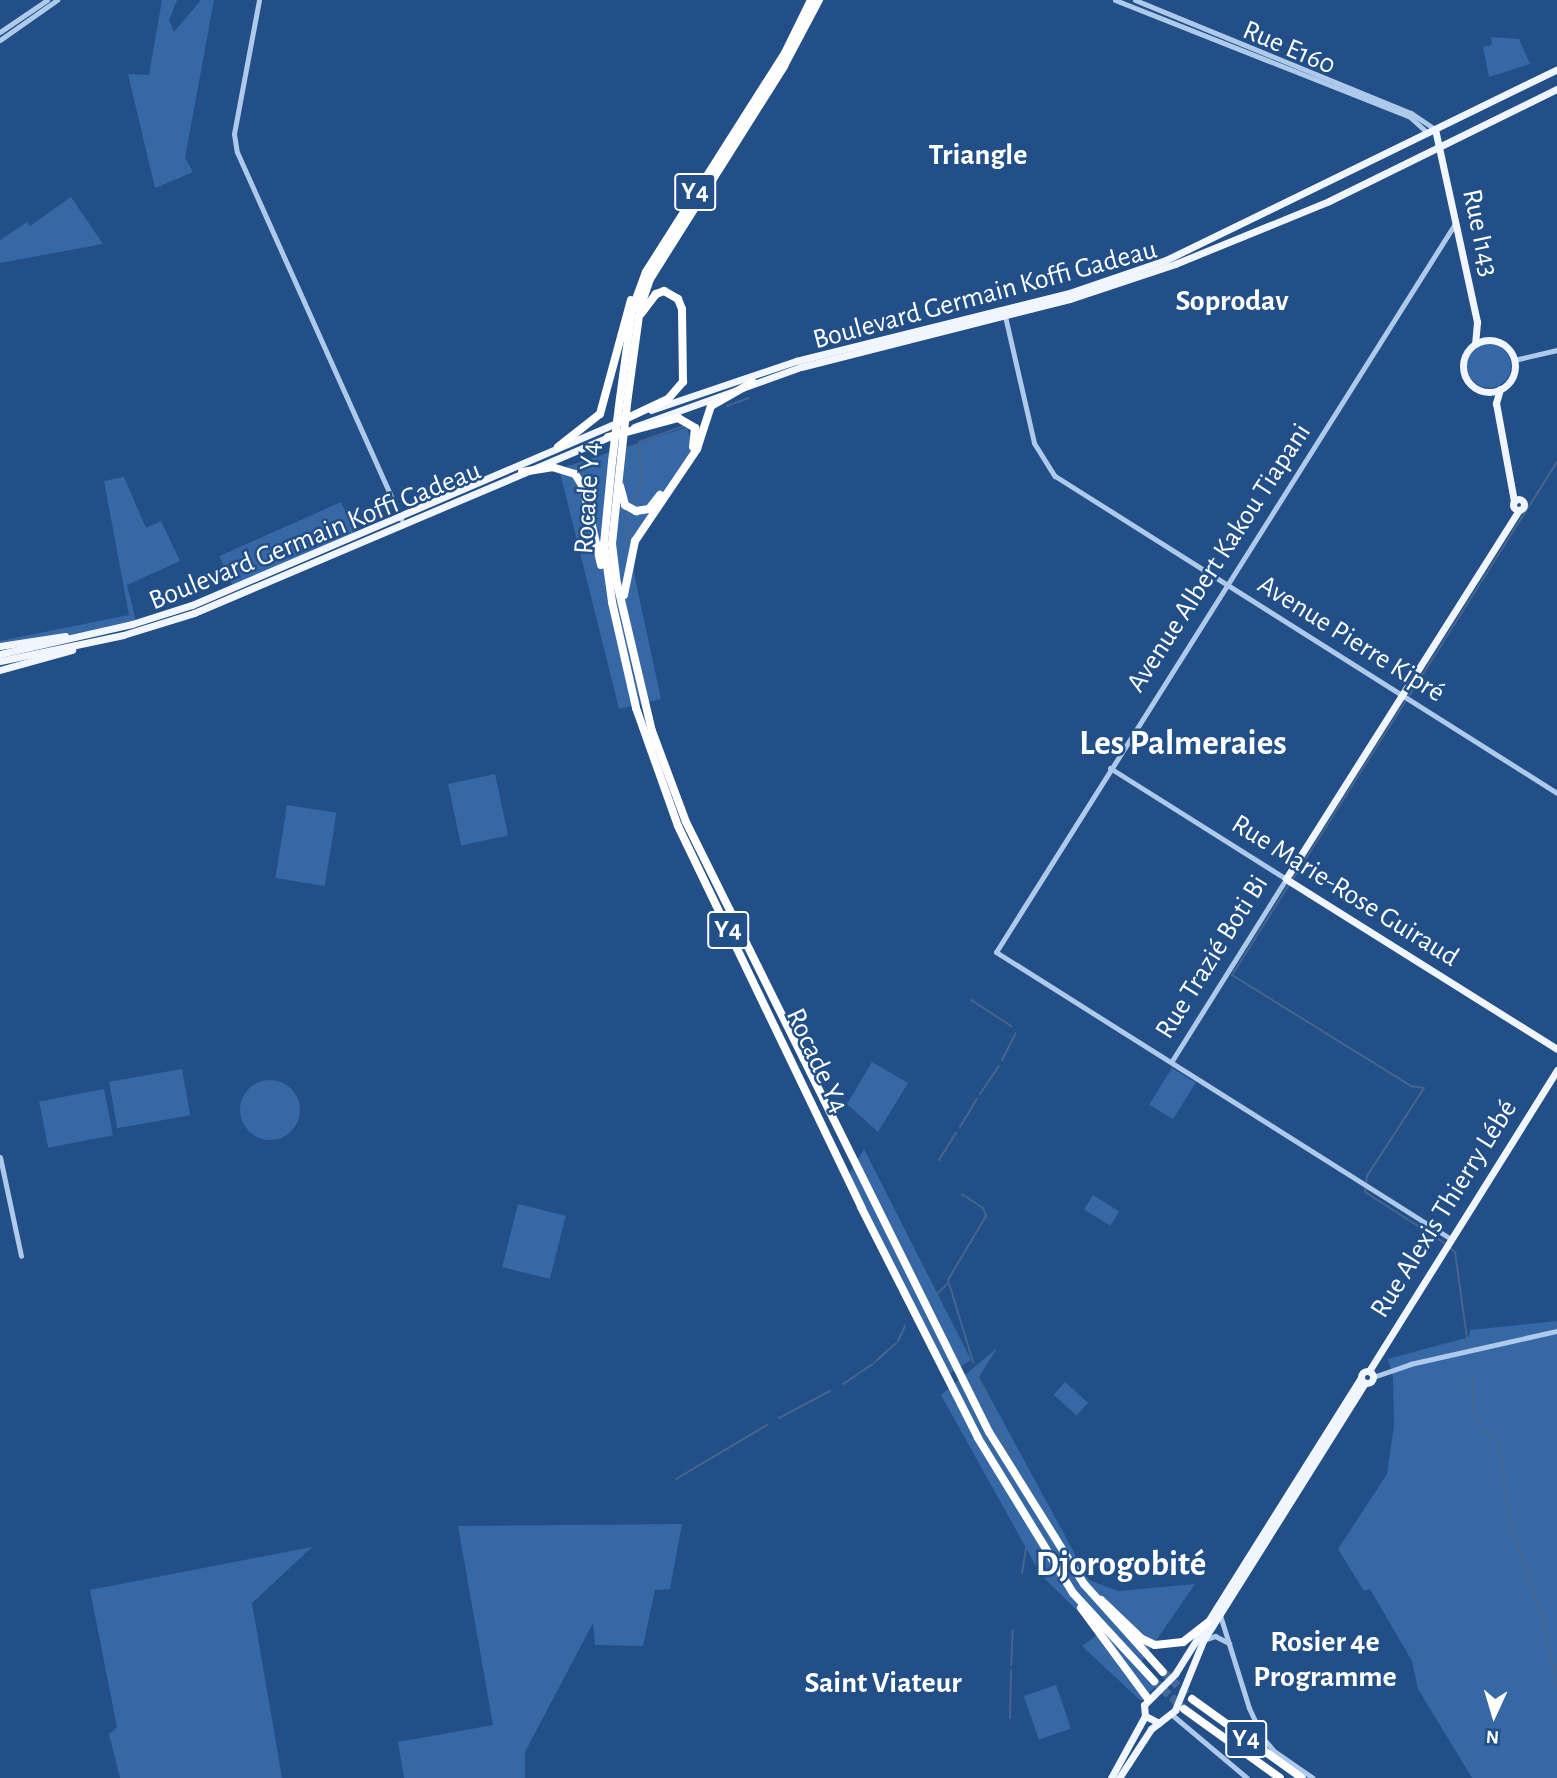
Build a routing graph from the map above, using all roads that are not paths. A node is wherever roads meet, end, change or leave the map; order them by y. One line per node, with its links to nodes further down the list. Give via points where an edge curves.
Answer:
1 (47, 0): 8 (street)
2 (57, 0): 9 (street)
3 (259, 0): 36 (street, via 234,134 237,152)
4 (811, 0): 17 (highway, Y4, via 790,45)
5 (818, 0): 20 (highway, Y4, via 784,66 654,270)
6 (1115, 0): 13 (street, Rue E160)
7 (1135, 0): 12 (street, Rue E160)
8 (0, 32)
9 (0, 40)
10 (1557, 69): 14 (main road, Boulevard Germain Koffi Gadeau)
11 (1557, 89): 15 (main road, Boulevard Germain Koffi Gadeau)
12 (1378, 102): 13 (street); 14 (street, Rue E160)
13 (1370, 104): 14 (street, Rue E160)
14 (1431, 129): 15 (main road, Rue I143); 30 (main road, Boulevard Germain Koffi Gadeau, via 1209,242 1137,271 1061,295 796,361)
15 (1438, 150): 16 (main road, Rue I143); 18 (main road, Boulevard Germain Koffi Gadeau, via 1270,227 1175,264)
16 (1456, 222): 19 (main road, Rue I143); 37 (street, Avenue Albert Kakou Tiapani)
17 (639, 285): 28 (highway, Y4); 32 (highway, via 623,321 600,414)
18 (1005, 316): 25 (main road, Boulevard Germain Koffi Gadeau); 37 (street, Avenue Pierre Kipré, via 1034,443 1048,469)
19 (1477, 322): 21 (main road, Rue I143); 22 (main road, Rue I143)
20 (637, 326): 28 (highway, Y4); 30 (highway, via 656,294 664,291 678,299 683,382 667,398)
21 (1490, 340): 22 (main road); 24 (main road, via 1506,346)
22 (1475, 344): 27 (main road, via 1465,355 1463,370 1471,384)
23 (1557, 350): 24 (street)
24 (1514, 360): 26 (main road, via 1513,376)
25 (753, 382): 31 (main road, Boulevard Germain Koffi Gadeau); 39 (highway, via 711,406 697,449 635,541 624,583)
26 (1500, 389): 27 (main road); 29 (main road)
27 (1485, 391): 29 (main road)
28 (624, 397): 33 (highway, Rocade Y4 / Y4, bridge)
29 (1496, 403): 45 (main road, Rue Trazié Boti Bi, via 1513,489 1524,504)
30 (621, 421): 32 (main road, Boulevard Germain Koffi Gadeau)
31 (608, 437): 34 (highway, via 678,418 695,428 694,445 649,509 636,512 625,505); 35 (main road, Boulevard Germain Koffi Gadeau)
32 (558, 447): 36 (main road, Boulevard Germain Koffi Gadeau)
33 (616, 460): 34 (highway, Rocade Y4 / Y4); 38 (highway, Rocade Y4 / Y4, via 604,544)
34 (619, 471): 39 (highway, Rocade Y4 / Y4, via 612,544)
35 (522, 472): 36 (main road, Boulevard Germain Koffi Gadeau); 38 (highway, via 561,467 581,481)
36 (402, 521): 40 (main road, Boulevard Germain Koffi Gadeau, via 194,613)
37 (1229, 586): 45 (street, Avenue Pierre Kipré); 46 (street, Avenue Albert Kakou Tiapani)
38 (612, 603): 59 (highway, Rocade Y4 / Y4, via 636,708 678,826 954,1393)
39 (626, 622): 58 (highway, Rocade Y4 / Y4, via 652,732 687,822 954,1365)
40 (95, 638): 41 (main road); 42 (main road, Boulevard Germain Koffi Gadeau); 43 (main road, Boulevard Germain Koffi Gadeau); 44 (main road)
41 (0, 646)
42 (0, 653)
43 (0, 661)
44 (0, 670)
45 (1401, 696): 47 (street, Avenue Pierre Kipré); 48 (main road, Rue Trazié Boti Bi)
46 (1110, 768): 48 (street, Rue Marie-Rose Guiraud); 50 (street, Avenue Albert Kakou Tiapani, via 996,952)
47 (1557, 793)
48 (1286, 878): 49 (main road, Rue Marie-Rose Guiraud); 50 (street, Rue Trazié Boti Bi)
49 (1557, 1049)
50 (1171, 1062): 53 (street)
51 (1557, 1070): 53 (main road, Rue Alexis Thierry Lébé)
52 (0, 1157): 54 (street)
53 (1451, 1239): 56 (main road, Rue Alexis Thierry Lébé)
54 (21, 1256)
55 (1557, 1331): 56 (street)
56 (1371, 1374): 57 (main road)
57 (1363, 1380): 60 (main road); 61 (main road)
58 (1084, 1584): 61 (highway, via 1142,1639 1155,1645 1183,1642); 64 (highway, Rocade Y4 / Y4)
59 (1073, 1593): 66 (highway, Rocade Y4 / Y4); 68 (highway, via 1102,1642)
60 (1220, 1615): 62 (main road); 63 (street)
61 (1207, 1623): 65 (main road)
62 (1203, 1641): 63 (street, via 1215,1636); 67 (main road)
63 (1229, 1643): 79 (street, via 1249,1708 1268,1745)
64 (1163, 1672)
65 (1171, 1678): 67 (main road, via 1180,1680); 68 (main road)
66 (1154, 1681)
67 (1185, 1689): 71 (main road)
68 (1147, 1699): 72 (main road)
69 (1192, 1699): 78 (highway, Y4)
70 (1184, 1709): 77 (highway, Y4)
71 (1171, 1714): 73 (main road); 76 (street)
72 (1145, 1716): 73 (main road); 74 (main road)
73 (1159, 1723): 75 (main road)
74 (1111, 1778)
75 (1119, 1778)
76 (1247, 1778)
77 (1280, 1778)
78 (1302, 1778)
79 (1313, 1778)

